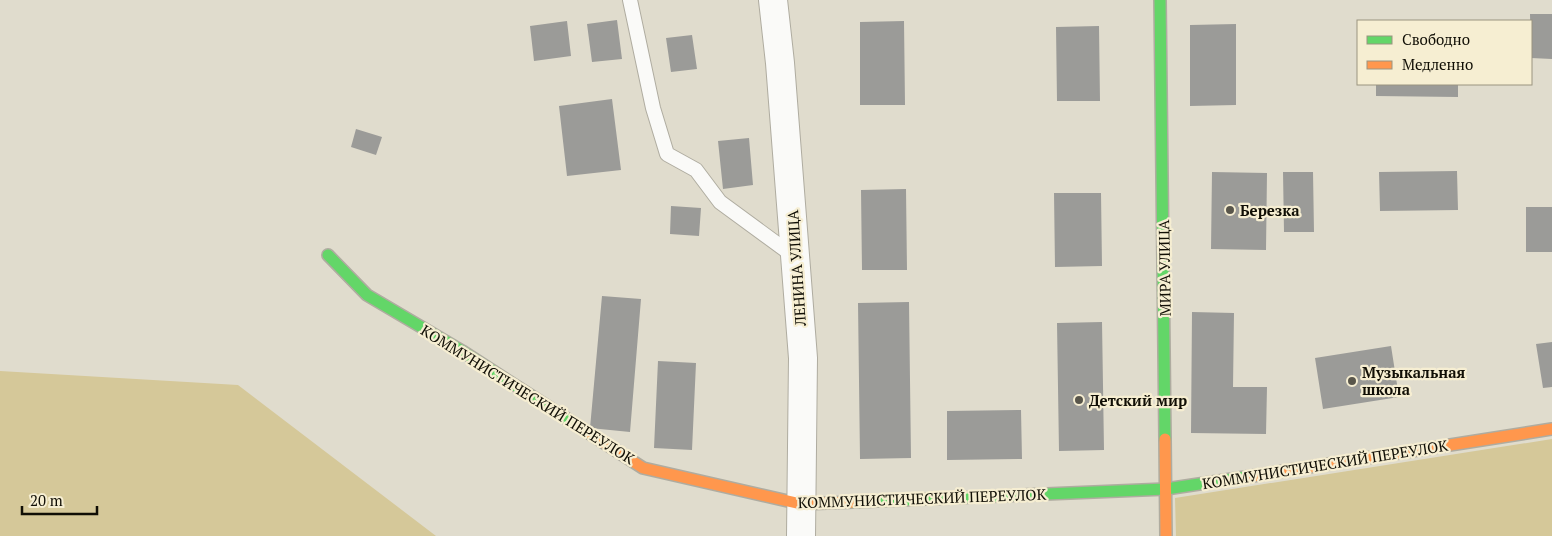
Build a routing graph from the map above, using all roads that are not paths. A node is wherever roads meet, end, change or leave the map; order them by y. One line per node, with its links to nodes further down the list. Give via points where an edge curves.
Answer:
1 (630, 0): 5 (lane, via 653,108 667,154 696,170 720,202)
2 (773, 0): 5 (street, ЛЕНИНА УЛИЦА)
3 (1160, 0): 7 (street, МИРА УЛИЦА)
4 (328, 255): 8 (street, КОММУНИСТИЧЕСКИЙ ПЕРЕУЛОК, via 367,295 462,351 643,468)
5 (795, 257): 8 (street, ЛЕНИНА УЛИЦА, via 803,358)
6 (1552, 428): 7 (street, КОММУНИСТИЧЕСКИЙ ПЕРЕУЛОК)
7 (1166, 489): 8 (street, КОММУНИСТИЧЕСКИЙ ПЕРЕУЛОК); 10 (street, МИРА УЛИЦА)
8 (801, 504): 9 (street, ЛЕНИНА УЛИЦА)
9 (800, 536)
10 (1166, 536)

